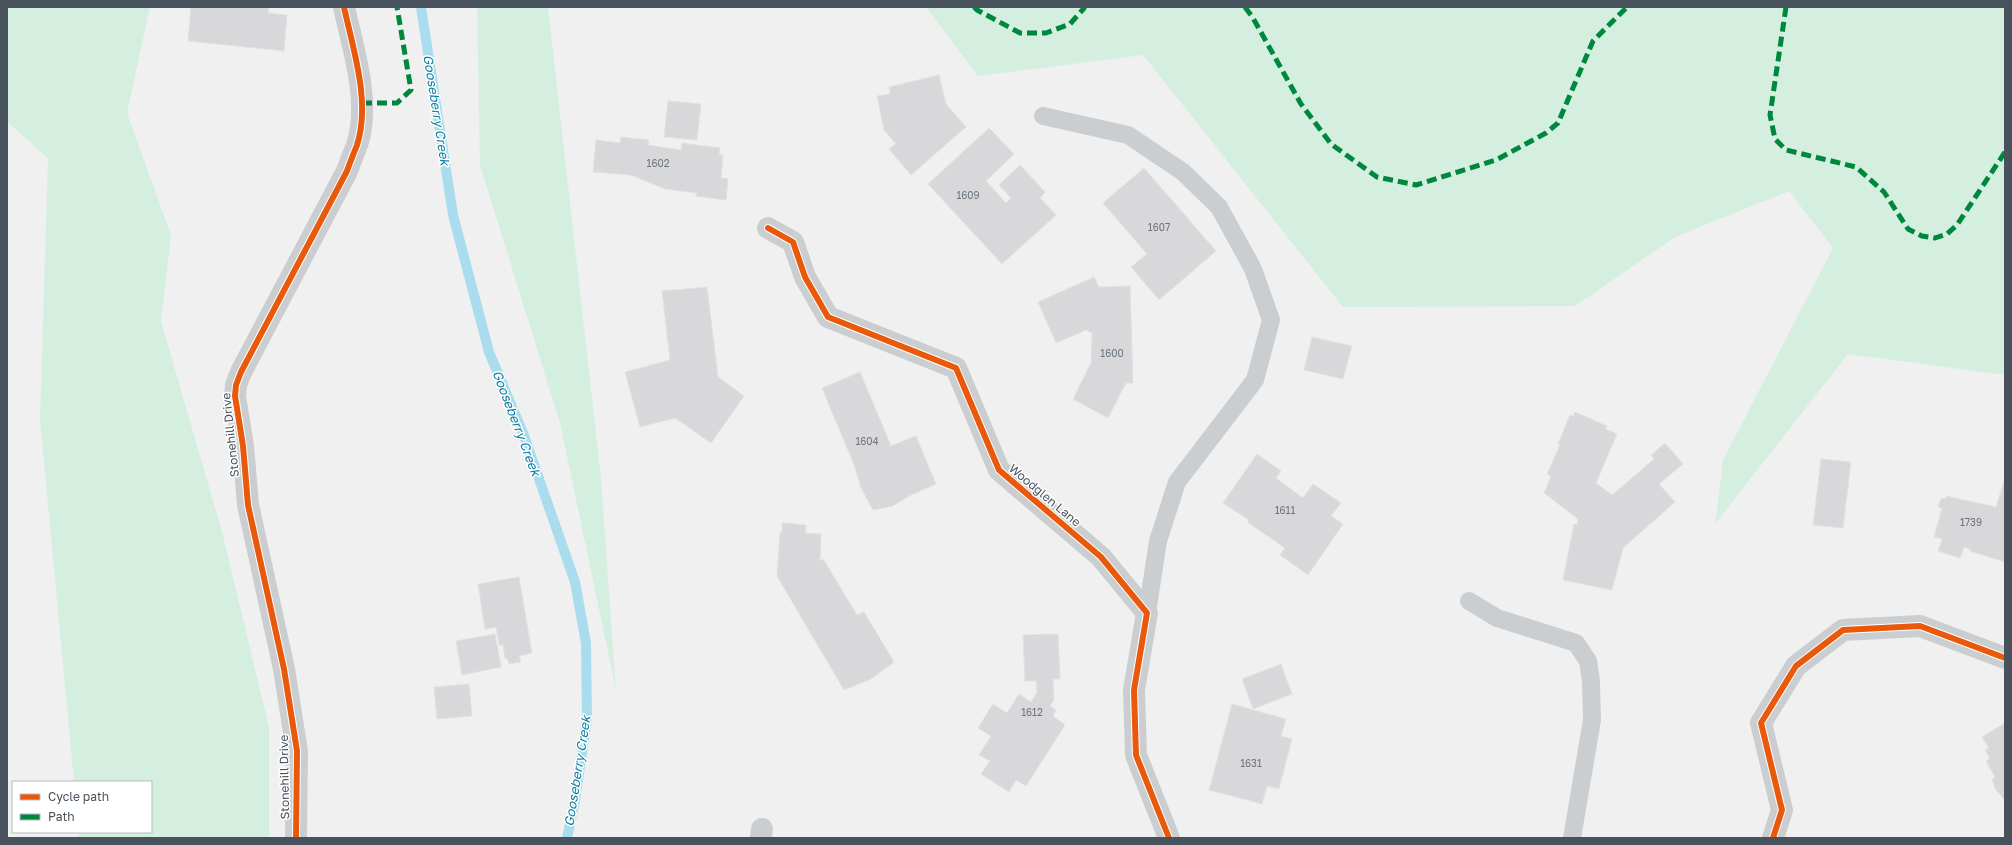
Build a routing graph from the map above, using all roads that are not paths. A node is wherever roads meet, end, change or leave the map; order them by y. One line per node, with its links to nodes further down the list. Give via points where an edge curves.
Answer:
1 (344, 7): 7 (street, Stonehill Drive, via 362,103 358,144 347,171 236,385 248,505 284,669 297,751)
2 (1043, 116): 5 (lane, via 1128,135 1183,172 1219,207 1253,269 1271,320 1254,380 1177,482 1158,541)
3 (768, 228): 5 (street, Woodglen Lane, via 793,242 805,277 828,317 956,368 999,470 1101,557)
4 (1469, 601): 9 (lane, via 1497,618 1576,643 1588,661 1592,720)
5 (1147, 613): 8 (street, via 1134,690 1136,755)
6 (2005, 658): 10 (street, via 1920,626 1843,630 1796,666 1761,723 1782,810)
7 (296, 838)
8 (1169, 838)
9 (1572, 838)
10 (1774, 838)

